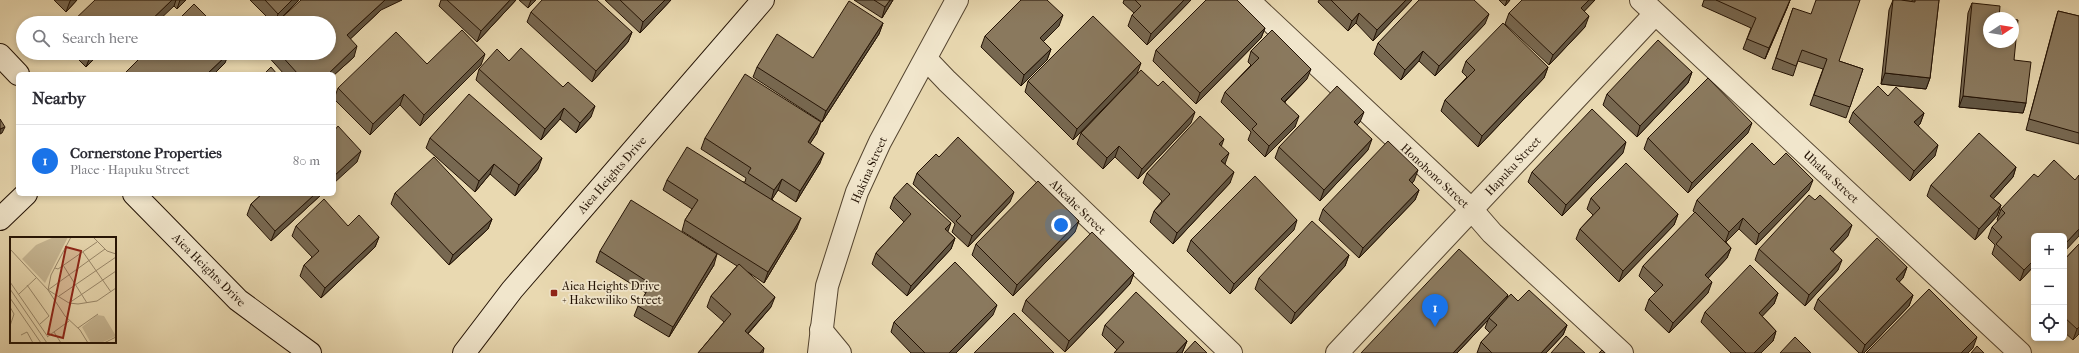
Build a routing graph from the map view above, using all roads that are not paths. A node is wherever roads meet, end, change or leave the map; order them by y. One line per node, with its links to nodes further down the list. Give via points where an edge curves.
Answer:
1 (763, 0): 14 (street, Aiea Heights Drive, via 512,290)
2 (957, 0): 6 (street, Hakina Street)
3 (1248, 0): 10 (street, Honohono Street)
4 (1648, 7): 10 (street, Hapuku Street); 20 (street, Uhaloa Street)
5 (0, 55): 7 (street)
6 (926, 59): 12 (street, Hakina Street, via 880,142 857,192 828,286); 17 (street, Aheahe Street)
7 (16, 72)
8 (24, 196): 11 (street)
9 (136, 196): 13 (street, Aiea Heights Drive, via 238,300)
10 (1472, 210): 18 (street, Hapuku Street); 19 (street, Honohono Street, via 1492,233)
11 (0, 219)
12 (821, 330): 15 (street, Hakina Street); 16 (street)
13 (310, 353)
14 (464, 353)
15 (818, 353)
16 (840, 353)
17 (1231, 353)
18 (1337, 353)
19 (1622, 353)
20 (2020, 353)

